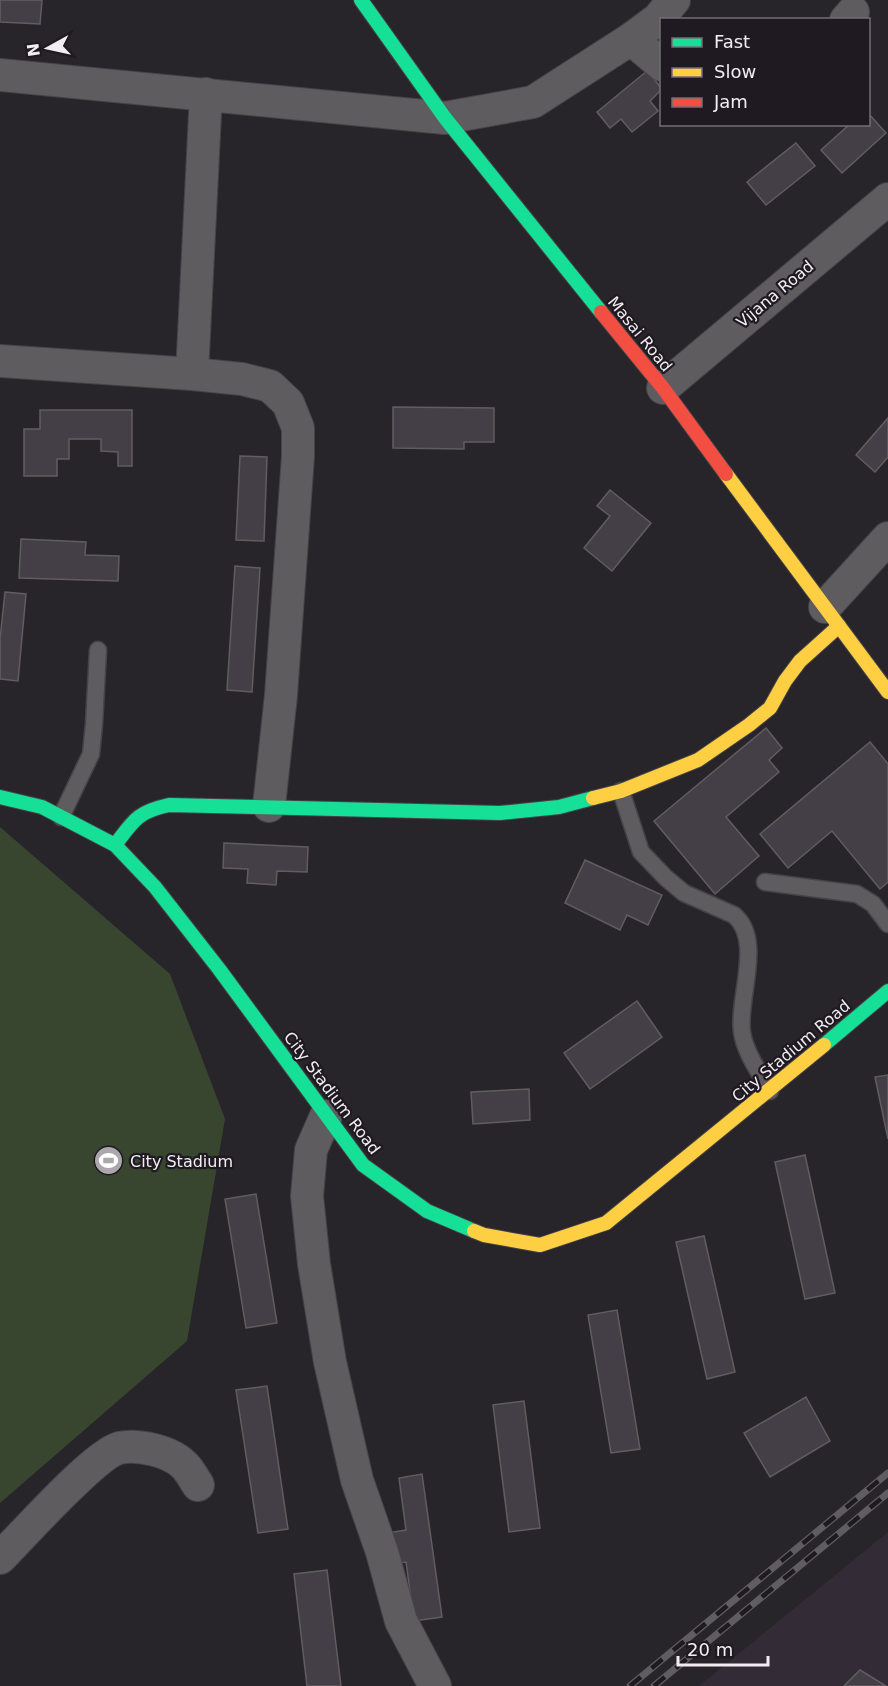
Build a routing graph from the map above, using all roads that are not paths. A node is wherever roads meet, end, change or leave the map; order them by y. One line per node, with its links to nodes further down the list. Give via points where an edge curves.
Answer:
1 (361, 0): 7 (street, Masai Road)
2 (674, 0): 3 (street, via 658,19)
3 (631, 39): 4 (street); 7 (street, via 532,102)
4 (660, 63)
5 (0, 75): 6 (street)
6 (206, 94): 7 (street); 10 (street)
7 (445, 118): 11 (street, Masai Road)
8 (888, 199): 11 (street, Vijana Road)
9 (0, 360): 10 (street)
10 (192, 374): 18 (street, via 270,386 288,403 298,428 281,695)
11 (663, 388): 13 (street, Masai Road)
12 (888, 538): 13 (street)
13 (832, 617): 15 (street, Masai Road); 16 (street, via 770,708 698,760)
14 (98, 650): 19 (lane, via 91,754)
15 (888, 692)
16 (621, 791): 18 (street, via 559,807 500,813); 24 (lane, via 641,852 684,893 741,921 748,958 742,1032)
17 (0, 797): 19 (street, City Stadium Road, via 42,807)
18 (269, 806): 20 (street, via 169,805 151,809 135,818)
19 (61, 817): 20 (street, City Stadium Road)
20 (116, 845): 25 (street, City Stadium Road, via 155,886)
21 (765, 882): 22 (lane, via 857,894 873,904)
22 (888, 924)
23 (888, 991): 24 (street, City Stadium Road)
24 (770, 1091): 25 (street, City Stadium Road, via 606,1223 540,1245 484,1235 427,1211 363,1164)
25 (326, 1116): 28 (street, via 311,1150 307,1196 330,1362 357,1480 401,1621)
26 (198, 1485): 27 (street, via 184,1465 168,1455 149,1448 119,1448 97,1461)
27 (0, 1558)
28 (435, 1686)

